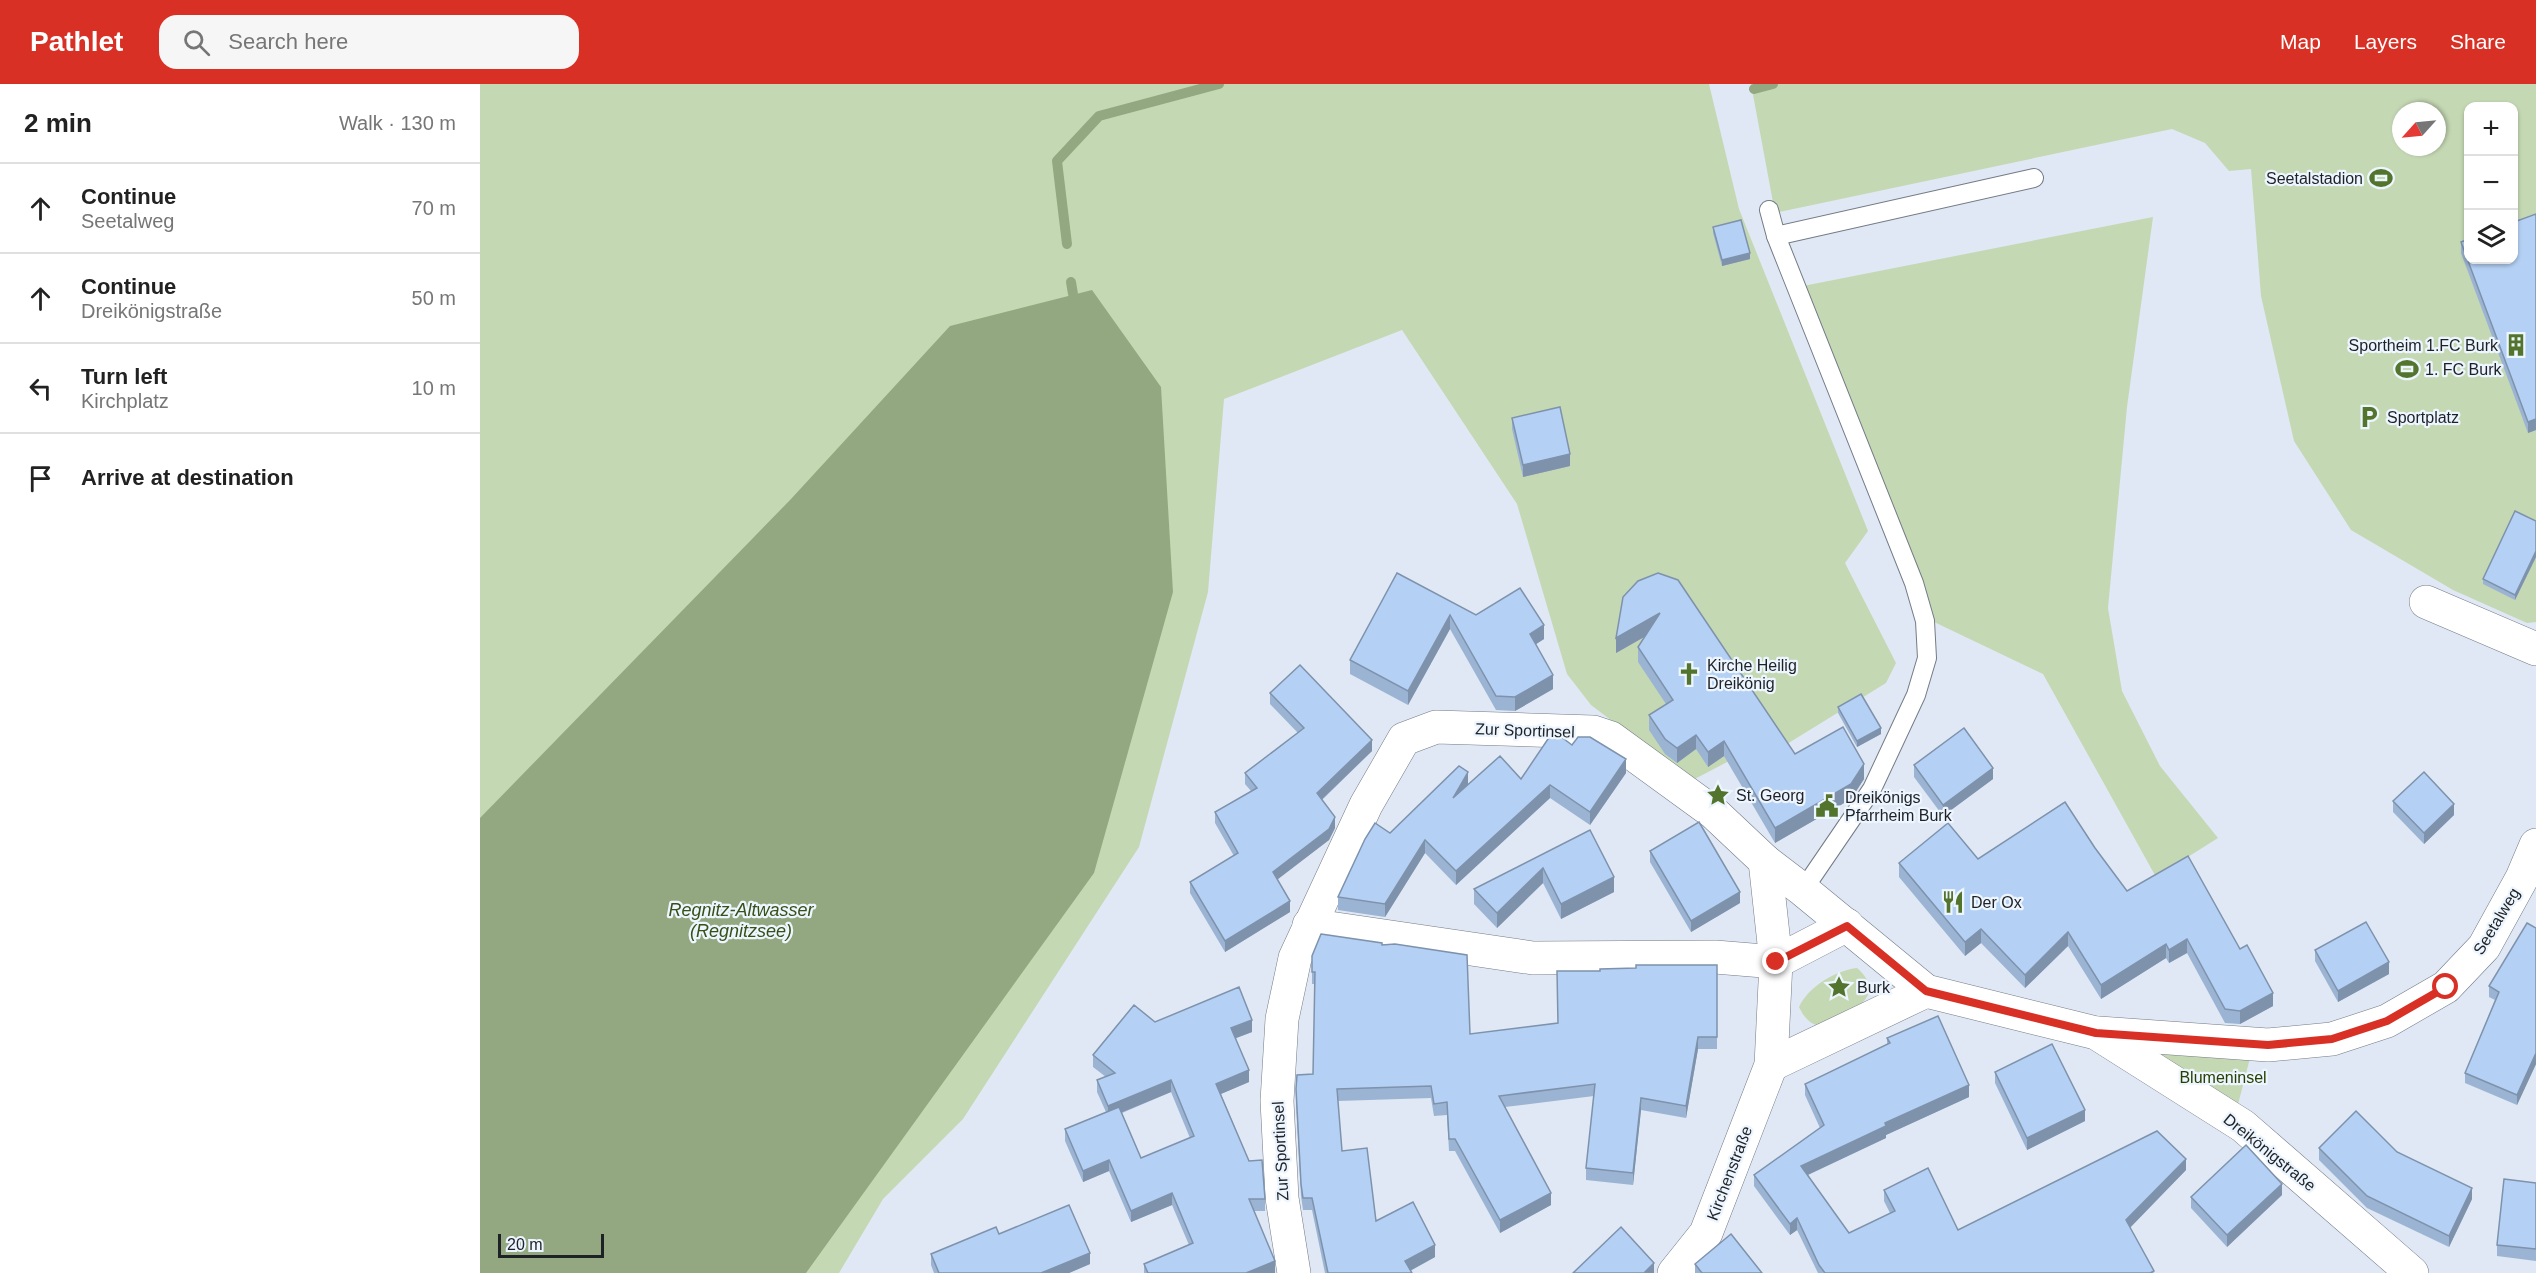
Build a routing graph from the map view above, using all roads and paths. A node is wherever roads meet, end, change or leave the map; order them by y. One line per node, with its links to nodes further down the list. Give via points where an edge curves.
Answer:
1 (2034, 178): 3 (lane)
2 (1769, 210): 3 (lane)
3 (1776, 236): 8 (lane, via 1914,583 1925,621 1927,658 1916,695 1872,789)
4 (2426, 602): 5 (street)
5 (2536, 649)
6 (2536, 845): 13 (street, Seetalweg, via 2484,947 2446,987 2387,1021 2332,1039 2268,1045)
7 (1765, 861): 8 (street, Zur Sportinsel); 9 (street, Zur Sportinsel, via 1714,813 1611,738 1593,732 1436,727 1404,739 1366,805); 11 (street, Kirchenstraße)
8 (1803, 890): 10 (street, Dreikönigstraße)
9 (1309, 925): 11 (street, via 1533,958 1714,957); 15 (street, Zur Sportinsel, via 1295,958 1282,1019 1277,1101 1282,1198)
10 (1847, 926): 11 (street); 12 (street, Dreikönigstraße)
11 (1776, 962): 14 (street, Kirchenstraße)
12 (1926, 991): 13 (street, Dreikönigstraße); 14 (street)
13 (2096, 1033): 17 (street, Dreikönigstraße, via 2243,1126)
14 (1771, 1065): 16 (street, Kirchenstraße, via 1706,1233)
15 (1294, 1273)
16 (1674, 1273)
17 (2412, 1273)

